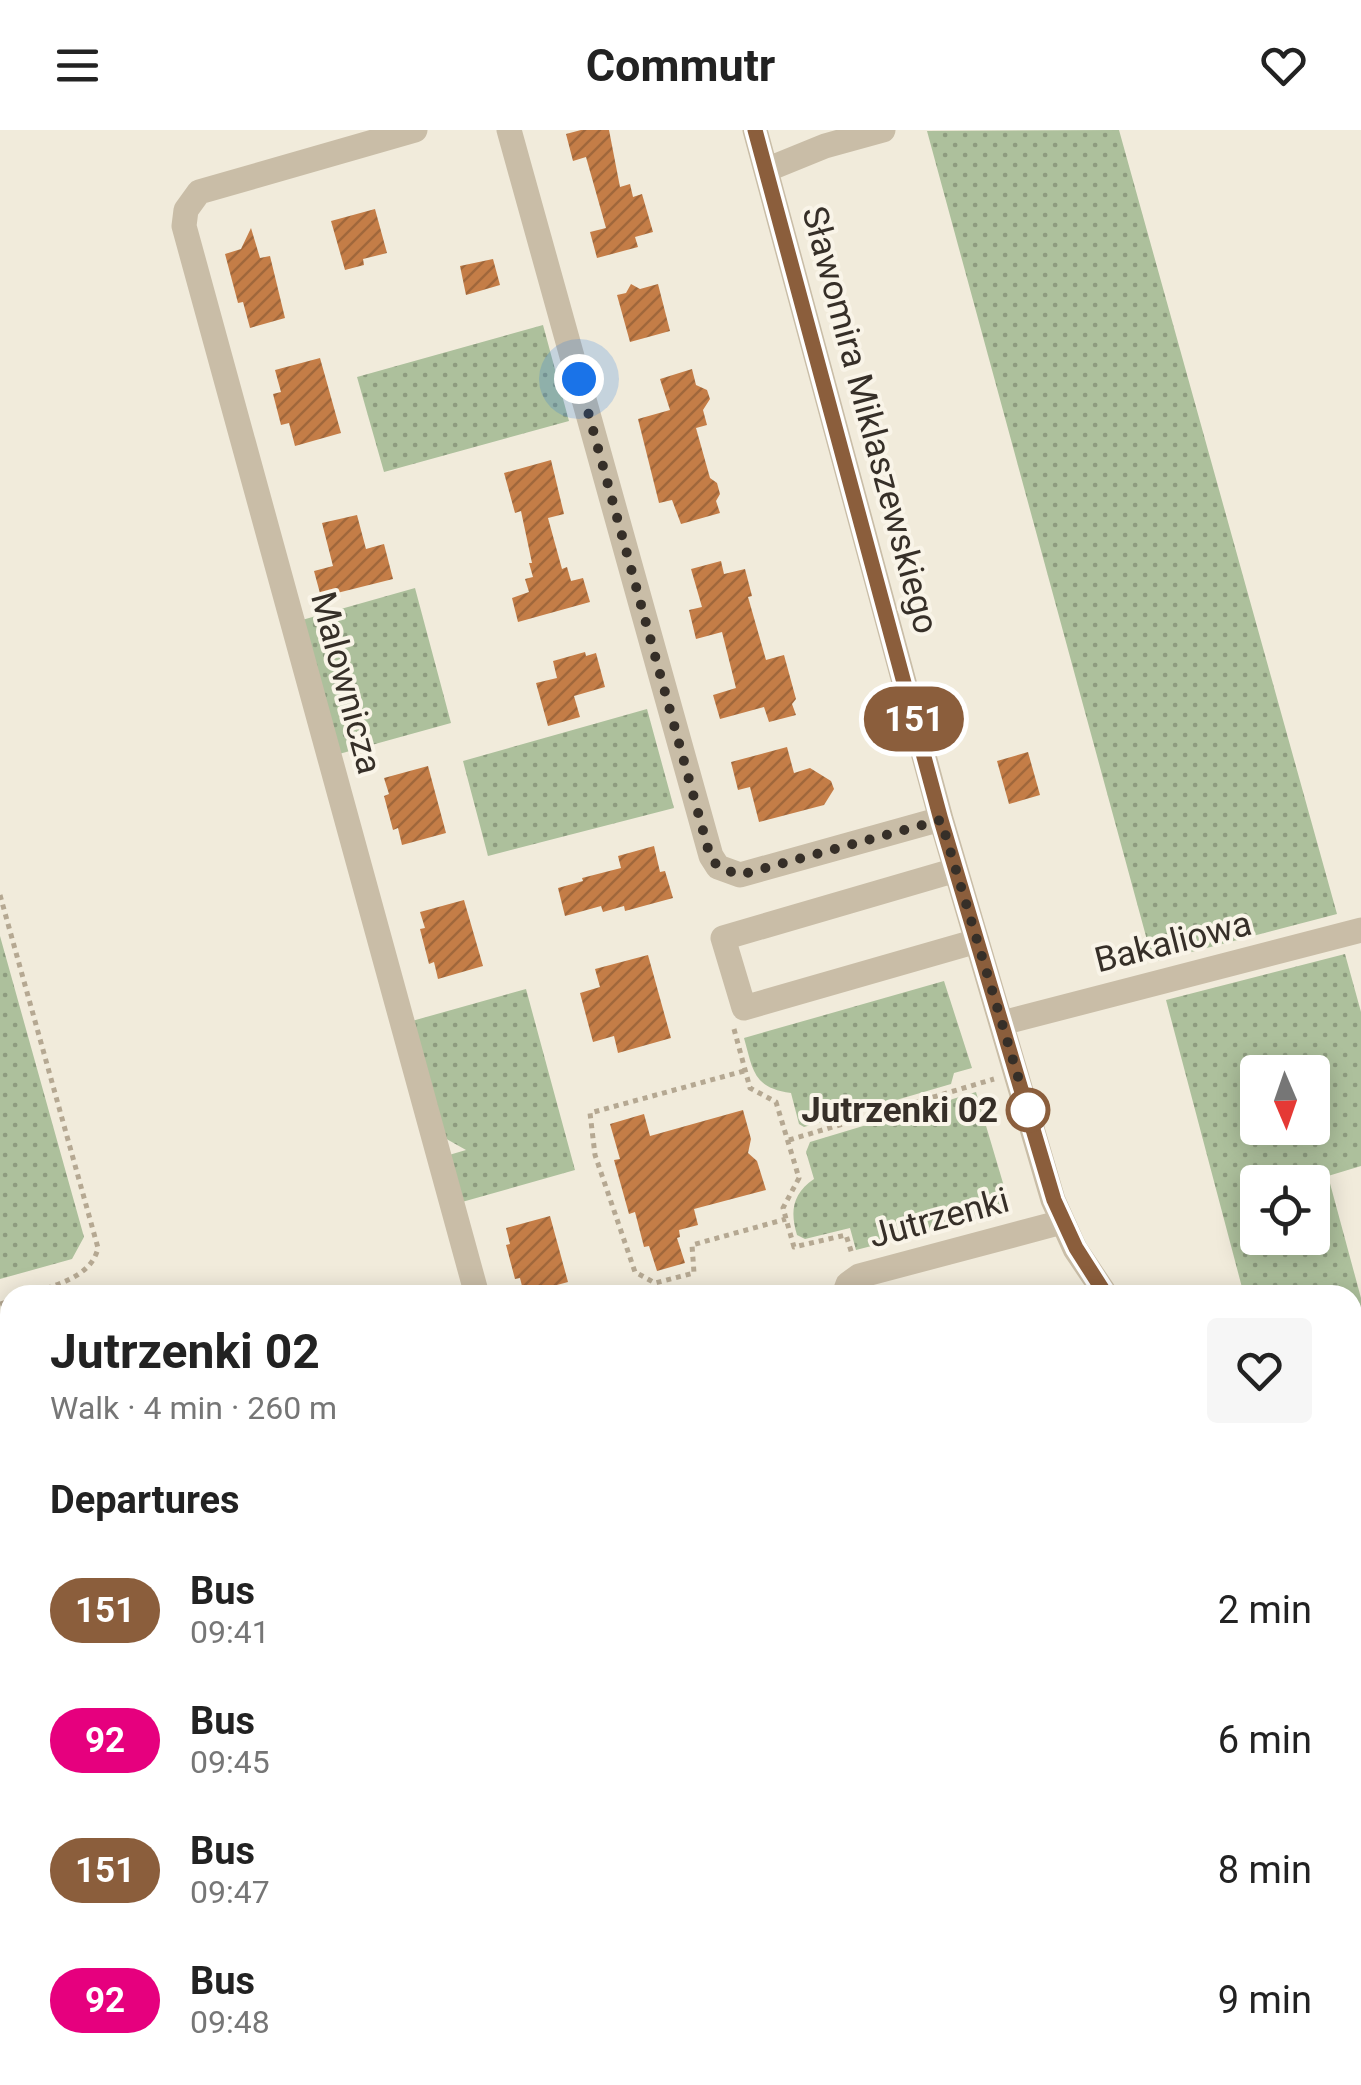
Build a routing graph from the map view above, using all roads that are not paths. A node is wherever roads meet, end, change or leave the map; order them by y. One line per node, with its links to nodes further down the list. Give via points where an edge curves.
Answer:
1 (415, 130): 12 (street, Malownicza, via 199,192 184,226)
2 (509, 130): 6 (street, via 710,856 718,867 740,875)
3 (755, 130): 5 (street, Sławomira Miklaszewskiego)
4 (883, 130): 5 (street)
5 (766, 170): 6 (street, Sławomira Miklaszewskiego)
6 (941, 820): 7 (street, Sławomira Miklaszewskiego)
7 (956, 870): 9 (street, Sławomira Miklaszewskiego); 9 (street, via 722,938 744,1008)
8 (1361, 930): 10 (street, Bakaliowa)
9 (977, 941): 10 (street, Sławomira Miklaszewskiego)
10 (1002, 1024): 11 (street, Sławomira Miklaszewskiego)
11 (1062, 1222): 13 (street, Jutrzenki); 14 (street, Sławomira Miklaszewskiego)
12 (474, 1285)
13 (854, 1285)
14 (1100, 1285)

